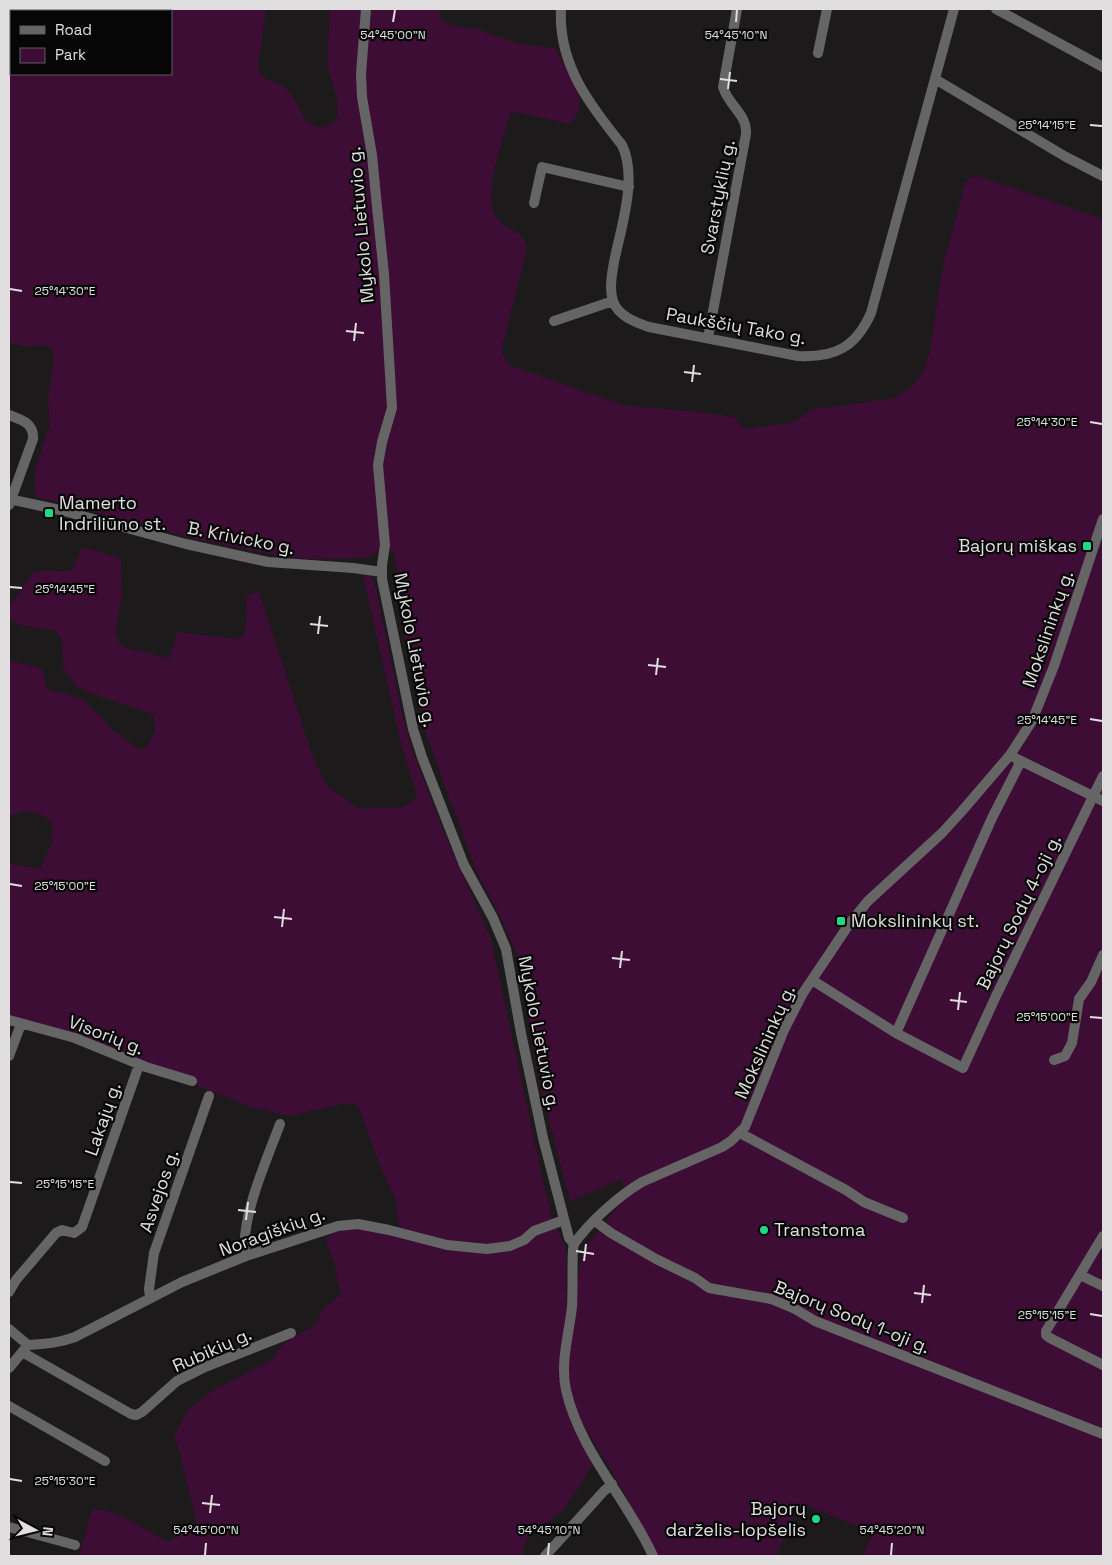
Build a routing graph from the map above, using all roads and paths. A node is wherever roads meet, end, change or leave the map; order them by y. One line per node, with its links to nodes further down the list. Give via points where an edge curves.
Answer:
1 (366, 9): 20 (street, Mykolo Lietuvio g., via 362,97 372,155 381,246 392,408 378,465 385,545)
2 (561, 9): 12 (street, via 562,42 570,66 575,79 628,156)
3 (737, 9): 16 (street, Svarstyklių g., via 723,87 746,124 746,134)
4 (827, 9): 8 (street)
5 (954, 9): 10 (street, Paukščių Tako g.)
6 (996, 9): 7 (street)
7 (1013, 13): 9 (street)
8 (818, 53)
9 (1103, 67)
10 (935, 79): 11 (street); 16 (street, Paukščių Tako g., via 876,302 859,336 841,350 822,356 798,356)
11 (1103, 176)
12 (629, 187): 13 (street, via 542,168); 14 (street, via 612,277)
13 (534, 204)
14 (613, 301): 15 (street); 16 (street, Paukščių Tako g., via 621,313 636,322)
15 (554, 322)
16 (708, 338)
17 (9, 415): 18 (street, via 27,423 34,432)
18 (10, 501): 20 (street, B. Krivicko g., via 60,510 268,562)
19 (1103, 519): 21 (street, Mokslininkų g., via 1038,707)
20 (382, 572): 38 (street, Mykolo Lietuvio g., via 413,729 422,757 464,865 506,949 542,1138)
21 (1010, 755): 22 (street); 26 (street, Mokslininkų g., via 942,833 858,912)
22 (1022, 761): 24 (street); 29 (street, via 992,818)
23 (1103, 776): 24 (street, Bajorų Sodų 4-oji g.)
24 (1099, 798): 29 (street, Bajorų Sodų 4-oji g., via 996,996 963,1068)
25 (1103, 954): 31 (street, via 1079,999 1072,1043 1065,1056)
26 (812, 980): 29 (street, Bajorų Sodų 4-oji g.); 36 (street, Mokslininkų g., via 784,1030)
27 (9, 1020): 28 (street, Visorių g.)
28 (21, 1024): 30 (street); 32 (street, Visorių g., via 75,1038)
29 (896, 1033)
30 (9, 1056)
31 (1054, 1060)
32 (139, 1065): 33 (street, Visorių g.); 45 (street, Lakajų g., via 82,1227 74,1233 62,1230 56,1233)
33 (192, 1081)
34 (209, 1096): 46 (street, Asvejos g., via 154,1253)
35 (280, 1124): 42 (street, via 252,1202 244,1243)
36 (740, 1133): 37 (street, via 864,1202); 39 (street, Mokslininkų g., via 722,1147 630,1189)
37 (903, 1218)
38 (564, 1220): 41 (street, Mykolo Lietuvio g.); 42 (street, Noragiškių g., via 534,1231 510,1246 487,1249 447,1245 358,1224 338,1226)
39 (595, 1221): 41 (street, Mokslininkų g.); 53 (street, Bajorų Sodų 1-oji g., via 709,1288 782,1303 815,1321)
40 (1103, 1236): 43 (street)
41 (574, 1244): 55 (street, via 564,1380 577,1423)
42 (246, 1256): 46 (street, Noragiškių g.)
43 (1080, 1275): 44 (street); 50 (street, via 1046,1335)
44 (1103, 1286)
45 (9, 1292)
46 (150, 1298): 49 (street, Noragiškių g., via 68,1340)
47 (9, 1329): 49 (street)
48 (291, 1333): 49 (street, Rubikių g., via 178,1381 136,1415)
49 (25, 1348): 51 (street)
50 (1103, 1365)
51 (9, 1368)
52 (9, 1406): 54 (street)
53 (1103, 1434)
54 (105, 1461)
55 (612, 1484): 58 (street); 59 (street)
56 (9, 1527): 57 (street)
57 (75, 1545)
58 (545, 1556)
59 (653, 1556)

